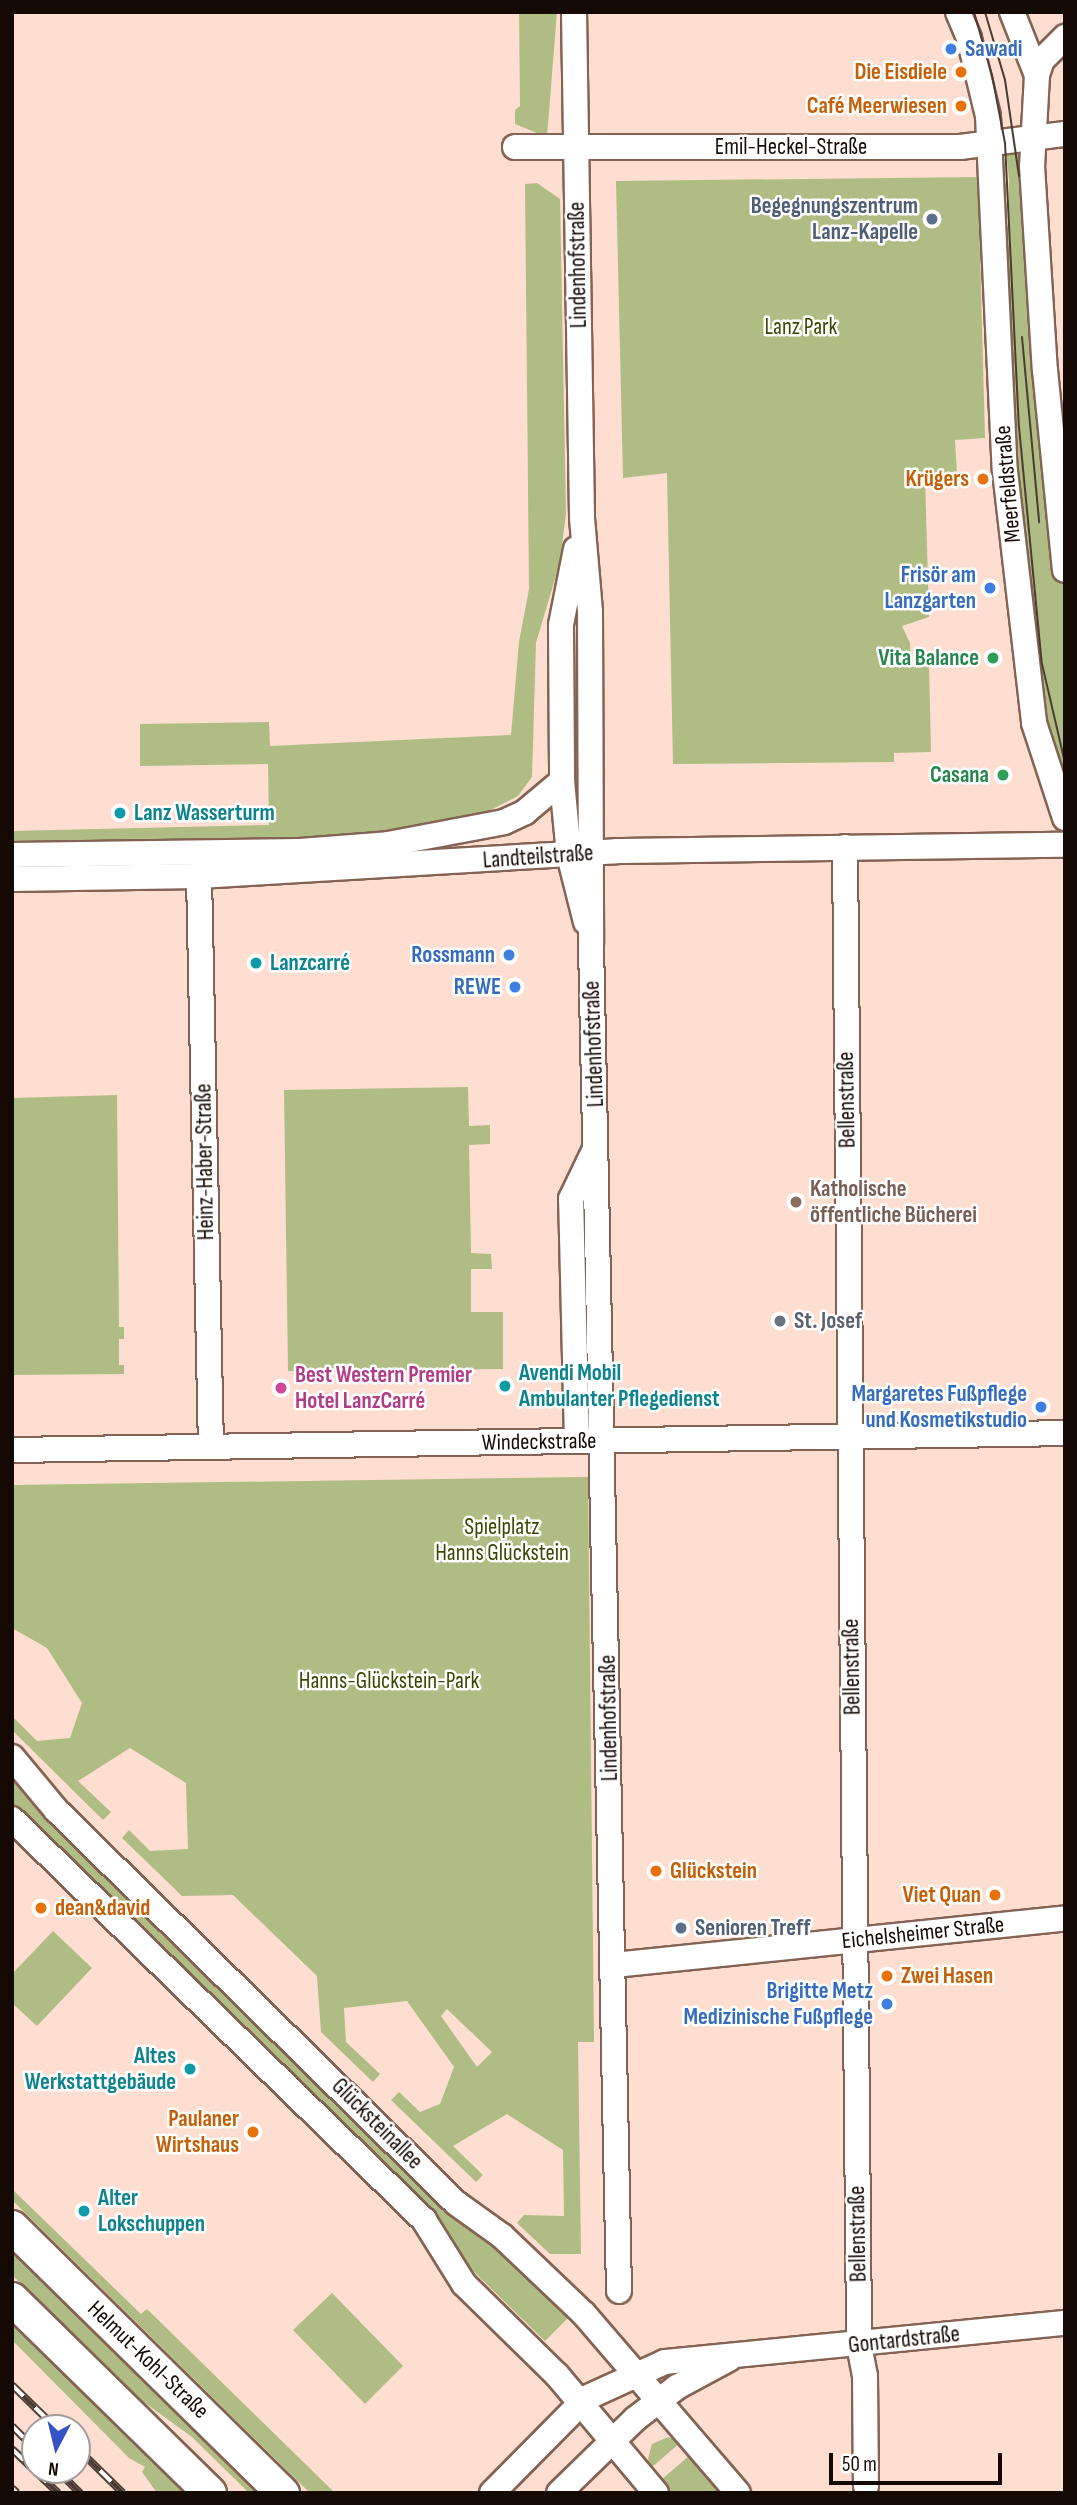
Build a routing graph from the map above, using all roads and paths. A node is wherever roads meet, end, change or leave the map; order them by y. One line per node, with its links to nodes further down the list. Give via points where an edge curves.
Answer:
1 (574, 12): 10 (street, Lindenhofstraße)
2 (958, 12): 8 (street, Meerfeldstraße, via 983,89)
3 (1012, 12): 5 (street)
4 (1065, 37): 5 (street, via 1042,60)
5 (1037, 75): 7 (street, Meerfeldstraße)
6 (1065, 134): 7 (street, Emil-Heckel-Straße)
7 (1035, 136): 8 (street, Emil-Heckel-Straße); 12 (street, Meerfeldstraße, via 1032,166 1045,370)
8 (990, 145): 10 (street, Emil-Heckel-Straße); 14 (street, Meerfeldstraße, via 1005,471 1034,723)
9 (516, 147): 10 (street, Emil-Heckel-Straße)
10 (576, 147): 11 (street, Lindenhofstraße)
11 (582, 518): 13 (street, Lindenhofstraße, via 561,625); 17 (street, Lindenhofstraße, via 590,612)
12 (1065, 570)
13 (562, 781): 17 (street, Lindenhofstraße); 18 (street, Landteilstraße, via 525,812 504,822 388,844 300,851)
14 (1065, 818)
15 (1065, 845): 16 (street, Landteilstraße)
16 (845, 847): 17 (street, Landteilstraße); 23 (street, Bellenstraße)
17 (581, 854): 19 (street, Landteilstraße); 21 (street, Lindenhofstraße, via 591,943)
18 (12, 855)
19 (199, 876): 20 (street, Landteilstraße); 26 (street, Heinz-Haber-Straße)
20 (12, 879)
21 (597, 1145): 24 (street, Lindenhofstraße, via 571,1199); 25 (street, Lindenhofstraße)
22 (1065, 1433): 23 (street, Windeckstraße)
23 (850, 1437): 25 (street, Windeckstraße); 31 (street, Bellenstraße)
24 (577, 1441): 25 (street, Windeckstraße); 26 (street, Windeckstraße)
25 (605, 1441): 32 (street, Lindenhofstraße)
26 (211, 1447): 27 (street, Windeckstraße)
27 (12, 1450)
28 (12, 1757): 39 (street, Glücksteinallee, via 52,1805 456,2203 502,2236 584,2314)
29 (12, 1819): 41 (street, Glücksteinallee, via 424,2220 464,2284)
30 (1065, 1918): 31 (street, Eichelsheimer Straße)
31 (855, 1940): 32 (street, Eichelsheimer Straße); 37 (street, Bellenstraße)
32 (614, 1965): 34 (street, Lindenhofstraße)
33 (12, 2227): 45 (main road, Helmut-Kohl-Straße)
34 (619, 2291)
35 (12, 2299): 44 (main road)
36 (1065, 2323): 37 (street, Gontardstraße)
37 (859, 2344): 38 (street, Gontardstraße); 43 (street, Bellenstraße)
38 (742, 2354): 39 (street, Gontardstraße, via 673,2360); 40 (street, Gontardstraße)
39 (634, 2374): 40 (street, Glücksteinallee); 41 (street, Gontardstraße)
40 (658, 2401): 42 (street, Gontardstraße); 49 (street, Glücksteinallee)
41 (581, 2403): 42 (street, Glücksteinallee); 46 (street, Gontardstraße)
42 (610, 2440): 47 (street, Gontardstraße); 48 (street, Glücksteinallee)
43 (866, 2486)
44 (209, 2493)
45 (283, 2493)
46 (492, 2493)
47 (559, 2493)
48 (656, 2493)
49 (738, 2493)

